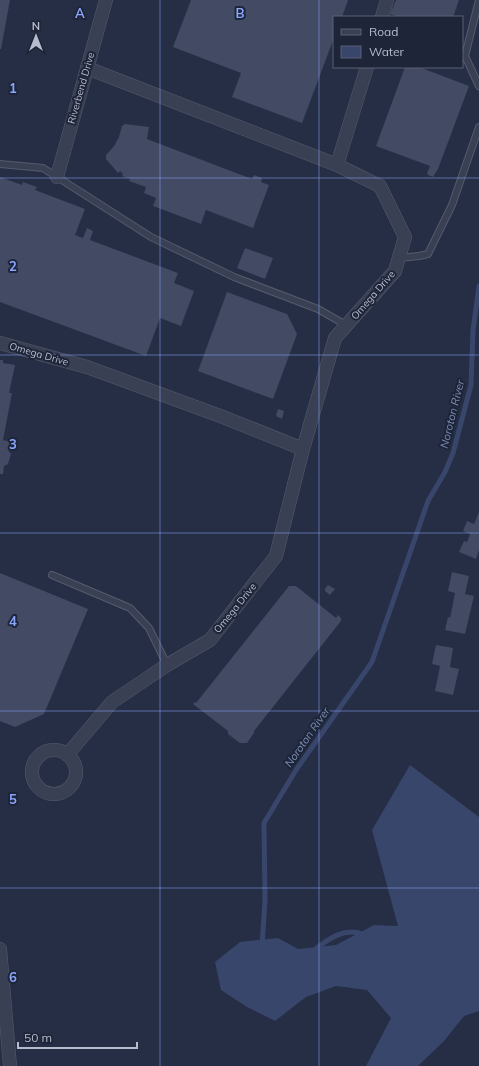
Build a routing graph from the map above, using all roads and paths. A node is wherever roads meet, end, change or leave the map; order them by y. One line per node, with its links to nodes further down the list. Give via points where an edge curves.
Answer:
1 (106, 0): 6 (street, Riverbend Drive)
2 (387, 0): 4 (street)
3 (479, 0): 5 (lane)
4 (382, 16)
5 (463, 56): 8 (lane)
6 (87, 68): 11 (street, Omega Drive); 12 (street, Riverbend Drive)
7 (367, 68): 11 (street)
8 (479, 86)
9 (479, 127): 13 (lane, via 452,205 428,254)
10 (0, 164): 12 (lane, via 43,168)
11 (337, 165): 13 (street, Omega Drive, via 380,186 405,237)
12 (57, 177): 14 (lane, via 150,237 234,277 318,309)
13 (399, 258): 14 (street, Omega Drive, via 395,271)
14 (346, 325): 16 (street, Omega Drive, via 334,338)
15 (0, 343): 16 (street, Omega Drive, via 87,367)
16 (303, 449): 18 (street, Omega Drive, via 276,556 210,640)
17 (52, 575): 18 (lane, via 130,608 149,628)
18 (167, 665): 19 (street, Omega Drive, via 112,702)
19 (67, 754)
20 (0, 949): 21 (street)
21 (10, 1066)

